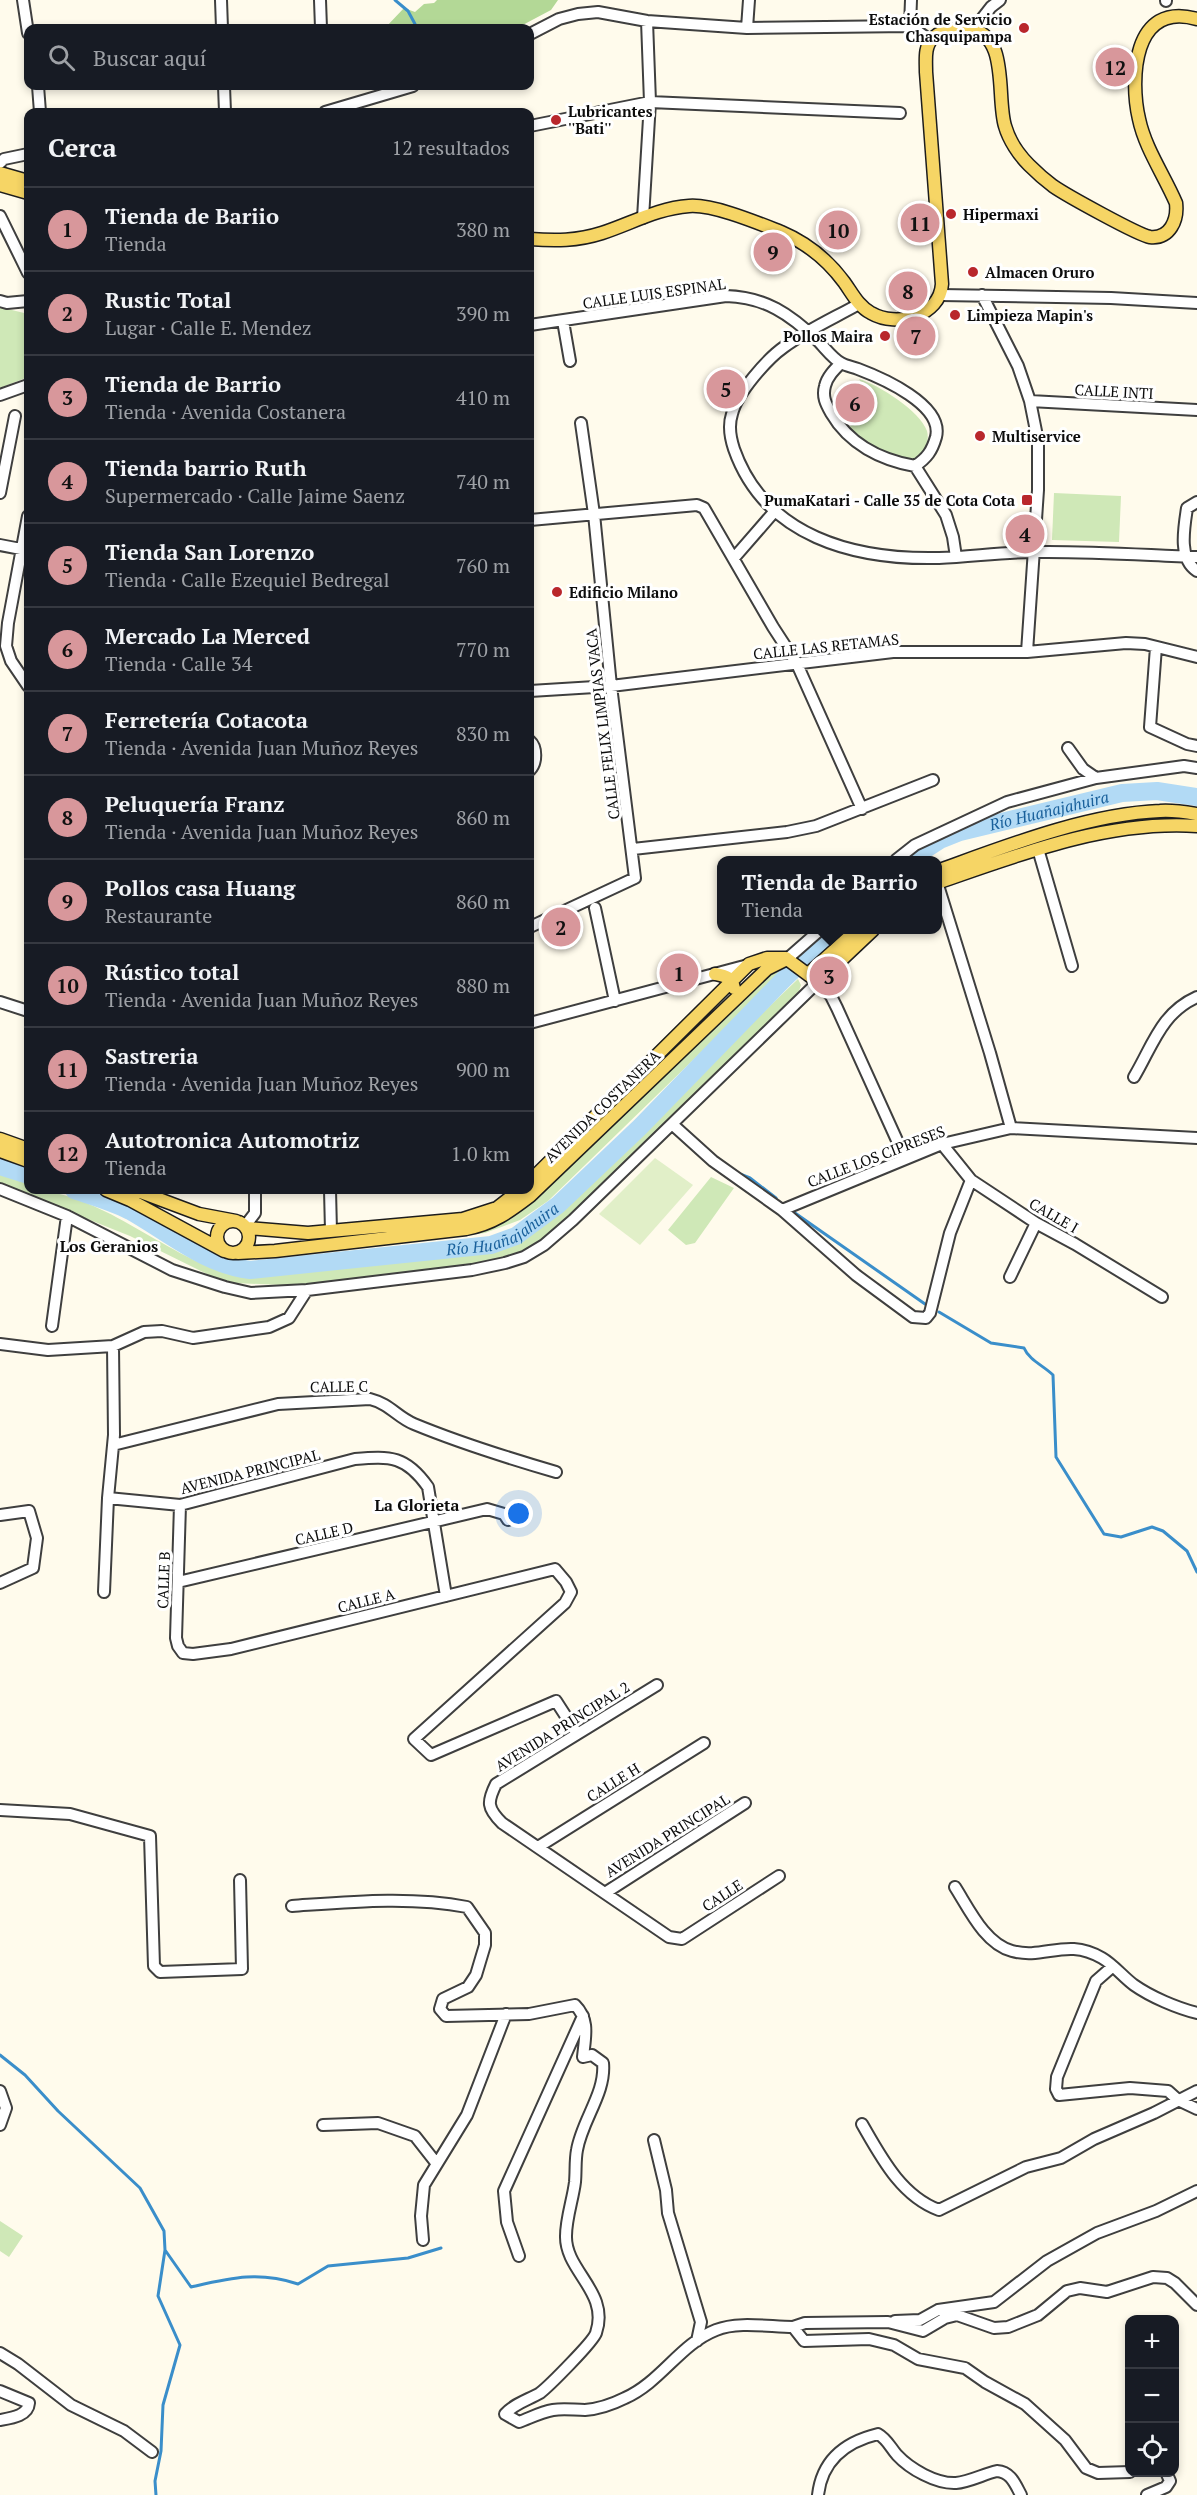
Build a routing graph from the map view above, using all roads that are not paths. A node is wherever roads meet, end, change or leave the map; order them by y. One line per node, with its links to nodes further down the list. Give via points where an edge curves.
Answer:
1 (23, 0): 11 (street)
2 (222, 0): 12 (street)
3 (320, 0): 13 (street)
4 (749, 0): 15 (street)
5 (911, 0): 14 (street)
6 (1000, 0): 16 (street)
7 (1162, 2): 9 (main road, via 1178,3)
8 (1146, 17): 16 (main road, via 1135,64 1136,104 1142,132 1178,215 1174,225 1158,236 1140,234 1053,186 1028,165 1005,127 994,45)
9 (1197, 19)
10 (647, 21): 15 (street); 17 (street, via 614,13 578,14); 22 (street)
11 (27, 24)
12 (222, 24)
13 (321, 24)
14 (910, 26): 15 (street); 18 (street)
15 (747, 28)
16 (973, 30): 18 (main road, via 949,30)
17 (534, 32)
18 (930, 40): 38 (main road, via 926,72)
19 (38, 90): 23 (street)
20 (224, 90): 24 (street)
21 (399, 90): 25 (street)
22 (650, 102): 26 (street); 27 (street); 35 (street)
23 (40, 108)
24 (225, 108)
25 (339, 108)
26 (900, 113)
27 (534, 125)
28 (24, 155): 29 (street)
29 (0, 163)
30 (0, 173): 31 (main road)
31 (24, 180)
32 (0, 185): 33 (main road)
33 (24, 192)
34 (0, 216): 37 (street)
35 (643, 218): 36 (main road, via 574,239); 43 (main road, via 691,206 783,233 818,253)
36 (534, 239)
37 (24, 265)
38 (941, 295): 39 (street); 43 (main road, via 934,306 920,315 902,319 871,314)
39 (982, 295): 42 (street); 51 (street, via 1018,366)
40 (0, 301): 41 (street)
41 (24, 301)
42 (1197, 303)
43 (859, 304): 46 (street)
44 (563, 321): 45 (street, CALLE LUIS ESPINAL); 46 (street, CALLE LUIS ESPINAL, via 709,298 745,297 766,302); 47 (street)
45 (534, 325)
46 (808, 332): 48 (street, CALLE LUIS ESPINAL); 58 (street, via 782,348 764,366 732,411 730,439 736,454 748,481)
47 (570, 361)
48 (841, 363): 55 (street, via 828,379 824,394 841,430 881,457); 55 (street, via 887,382 929,413 937,433 928,457)
49 (24, 386): 50 (street)
50 (0, 395)
51 (1029, 401): 52 (street, CALLE INTI); 63 (street, via 1040,469)
52 (1197, 410)
53 (15, 416): 56 (street)
54 (581, 423): 59 (street, CALLE FELIX LIMPIAS VACA)
55 (915, 466): 65 (street, via 946,515)
56 (0, 493)
57 (1197, 502): 66 (street, via 1186,508)
58 (774, 512): 65 (street, via 832,544 854,550 876,555); 68 (street)
59 (594, 514): 60 (street); 68 (street, via 697,505 704,508); 75 (street, CALLE FELIX LIMPIAS VACA)
60 (534, 520)
61 (0, 545): 62 (street)
62 (24, 550)
63 (1033, 552): 65 (street); 66 (street); 71 (street)
64 (24, 555): 74 (street, via 6,646)
65 (956, 557)
66 (1185, 557): 67 (street); 69 (street)
67 (1197, 557)
68 (734, 558): 73 (street)
69 (1197, 571)
70 (1156, 647): 71 (street, CALLE LAS RETAMAS, via 1126,643); 72 (street, CALLE LAS RETAMAS); 78 (street, via 1150,728)
71 (1027, 652): 73 (street, CALLE LAS RETAMAS, via 893,651)
72 (1197, 657)
73 (797, 664): 75 (street, CALLE LAS RETAMAS); 84 (street)
74 (24, 680)
75 (611, 686): 76 (street, CALLE LAS RETAMAS); 87 (street, CALLE FELIX LIMPIAS VACA)
76 (534, 691)
77 (534, 746): 80 (street)
78 (1197, 746)
79 (1068, 748): 82 (street, via 1083,769)
80 (534, 763)
81 (1197, 768): 82 (street, via 1184,766)
82 (1096, 778): 89 (street, via 1007,802 915,845)
83 (933, 780): 84 (street)
84 (862, 809): 87 (street, via 787,832)
85 (1197, 814): 90 (main road, via 1162,810 1112,818 1039,835)
86 (1197, 826): 88 (main road, via 1147,825)
87 (633, 849): 94 (street, CALLE FELIX LIMPIAS VACA, via 635,878)
88 (1038, 849): 91 (main road); 99 (street)
89 (902, 856)
90 (942, 869)
91 (942, 881)
92 (942, 899): 111 (street)
93 (595, 908): 105 (street)
94 (534, 925)
95 (818, 934): 100 (street)
96 (852, 934): 100 (main road, AVENIDA COSTANERA)
97 (866, 934): 100 (main road, AVENIDA COSTANERA)
98 (749, 964): 100 (main road, via 767,958); 101 (street); 102 (main road, AVENIDA COSTANERA)
99 (1072, 966)
100 (803, 970): 104 (main road, AVENIDA COSTANERA, via 767,969); 110 (street); 117 (street, via 831,996)
101 (715, 974): 102 (main road); 105 (street)
102 (733, 981): 104 (main road); 119 (main road, AVENIDA COSTANERA)
103 (1197, 996): 109 (street, via 1172,1012)
104 (737, 998): 122 (main road, AVENIDA COSTANERA)
105 (615, 1001): 108 (street)
106 (0, 1002): 107 (street)
107 (24, 1010)
108 (534, 1022)
109 (1134, 1077)
110 (672, 1124): 129 (street); 137 (street, via 573,1220 524,1257 472,1270)
111 (1011, 1128): 112 (street, CALLE LOS CIPRESES); 114 (street, CALLE LOS CIPRESES)
112 (1197, 1138)
113 (0, 1139): 115 (main road)
114 (942, 1144): 117 (street, CALLE LOS CIPRESES); 120 (street, CALLE I)
115 (24, 1148)
116 (0, 1151): 118 (main road)
117 (905, 1158): 129 (street, CALLE LOS CIPRESES)
118 (24, 1160)
119 (534, 1177)
120 (970, 1180): 129 (street, via 926,1318 913,1317 856,1275); 131 (street, CALLE I)
121 (0, 1192): 130 (street)
122 (534, 1192)
123 (115, 1194): 134 (main road)
124 (146, 1194): 132 (main road)
125 (255, 1194): 132 (street, via 255,1213)
126 (330, 1194): 133 (street)
127 (515, 1194): 133 (main road, via 479,1216)
128 (532, 1194): 135 (main road, AVENIDA COSTANERA, via 504,1217 466,1229)
129 (782, 1210)
130 (67, 1216): 137 (street, via 172,1270 225,1287 251,1293); 139 (street)
131 (1036, 1223): 136 (street); 138 (street, CALLE I)
132 (243, 1225): 133 (main road, via 308,1233); 134 (main road, via 226,1223 218,1232 218,1244); 135 (main road, via 249,1243)
133 (331, 1231)
134 (224, 1251): 135 (main road)
135 (238, 1253)
136 (1010, 1277)
137 (307, 1290): 141 (street, via 289,1318 269,1327 193,1338 162,1331 144,1332)
138 (1162, 1297)
139 (52, 1326)
140 (0, 1344): 141 (street, via 48,1350)
141 (113, 1346): 142 (street)
142 (113, 1445): 143 (street, CALLE C, via 278,1404 370,1399 384,1403 411,1422); 144 (street)
143 (556, 1472)
144 (108, 1498): 145 (street, AVENIDA PRINCIPAL); 151 (street)
145 (180, 1505): 148 (street, AVENIDA PRINCIPAL, via 355,1459 383,1457 406,1462 419,1474 428,1487); 149 (street, CALLE B)
146 (0, 1515): 150 (street, via 29,1511 38,1538 33,1568)
147 (508, 1520): 148 (street, CALLE D, via 504,1514 487,1509)
148 (433, 1523): 149 (street, CALLE D); 152 (street, AVENIDA PRINCIPAL)
149 (178, 1582): 153 (street, CALLE B, via 176,1638)
150 (0, 1583)
151 (104, 1592)
152 (446, 1596): 153 (street, CALLE A, via 231,1649); 155 (street, CALLE A, via 555,1569 571,1592 565,1602 414,1739 431,1755 556,1701)
153 (183, 1653)
154 (657, 1685): 155 (street, AVENIDA PRINCIPAL 2)
155 (576, 1732): 157 (street, AVENIDA PRINCIPAL 2, via 496,1784)
156 (704, 1743): 160 (street, CALLE H)
157 (489, 1798): 160 (street, AVENIDA PRINCIPAL, via 492,1813)
158 (745, 1803): 164 (street, AVENIDA PRINCIPAL)
159 (0, 1810): 162 (street, via 70,1814 150,1836 154,1966 160,1972 242,1969)
160 (538, 1847): 164 (street, AVENIDA PRINCIPAL)
161 (779, 1876): 166 (street, CALLE)
162 (240, 1880)
163 (954, 1887): 167 (street, via 978,1924 1012,1952 1078,1948)
164 (605, 1893): 166 (street, AVENIDA PRINCIPAL, via 669,1937)
165 (292, 1906): 169 (street, via 401,1901 467,1907 485,1933 485,1946 476,1976 468,1987 443,1999 440,2009 446,2016)
166 (682, 1939)
167 (1113, 1966): 168 (street, via 1135,1985); 173 (street, via 1096,1981 1057,2077 1056,2089 1059,2094 1130,2088 1168,2091)
168 (1197, 2013)
169 (506, 2014): 170 (street, via 575,2005); 179 (street, via 466,2115)
170 (584, 2016): 182 (street, via 504,2191 507,2222); 186 (street, via 587,2026 583,2057 592,2055 603,2063 604,2076 577,2150 566,2237 571,2258 594,2296 599,2318 596,2336 555,2380 505,2414 519,2422 548,2411 592,2409 625,2398 659,2377)
171 (0, 2091): 176 (street, via 6,2108)
172 (1197, 2091): 173 (street)
173 (1178, 2100): 174 (street); 175 (street, via 1067,2155 1026,2167 939,2210 924,2204 892,2174)
174 (1197, 2109)
175 (862, 2124)
176 (0, 2125)
177 (323, 2126): 179 (street, via 378,2123 415,2136)
178 (654, 2140): 186 (street, via 668,2213 701,2322)
179 (437, 2164): 181 (street, via 424,2185)
180 (1197, 2191): 184 (street, via 1097,2233 1047,2261 994,2302 938,2310 920,2320)
181 (423, 2240)
182 (519, 2256)
183 (1197, 2306): 184 (street, via 1175,2283 1153,2277 1107,2292 1080,2288 1067,2291 1038,2315 1008,2327 994,2328 957,2315 922,2331)
184 (888, 2322): 185 (street, via 805,2323)
185 (793, 2327): 186 (street, via 730,2326); 191 (street, via 804,2341 869,2339 894,2345 918,2359 965,2368 1033,2410 1065,2440 1086,2468 1098,2473)
186 (697, 2342)
187 (0, 2353): 190 (street, via 71,2405 124,2431)
188 (0, 2391): 189 (street, via 29,2403 26,2412)
189 (0, 2420)
190 (152, 2452)
191 (1125, 2472)
192 (1169, 2477): 195 (street, via 1166,2487)
193 (818, 2495): 194 (street, via 819,2483 835,2455 856,2441 878,2434 896,2455 926,2475 957,2483 1003,2471)
194 (1021, 2495)
195 (1148, 2495)

